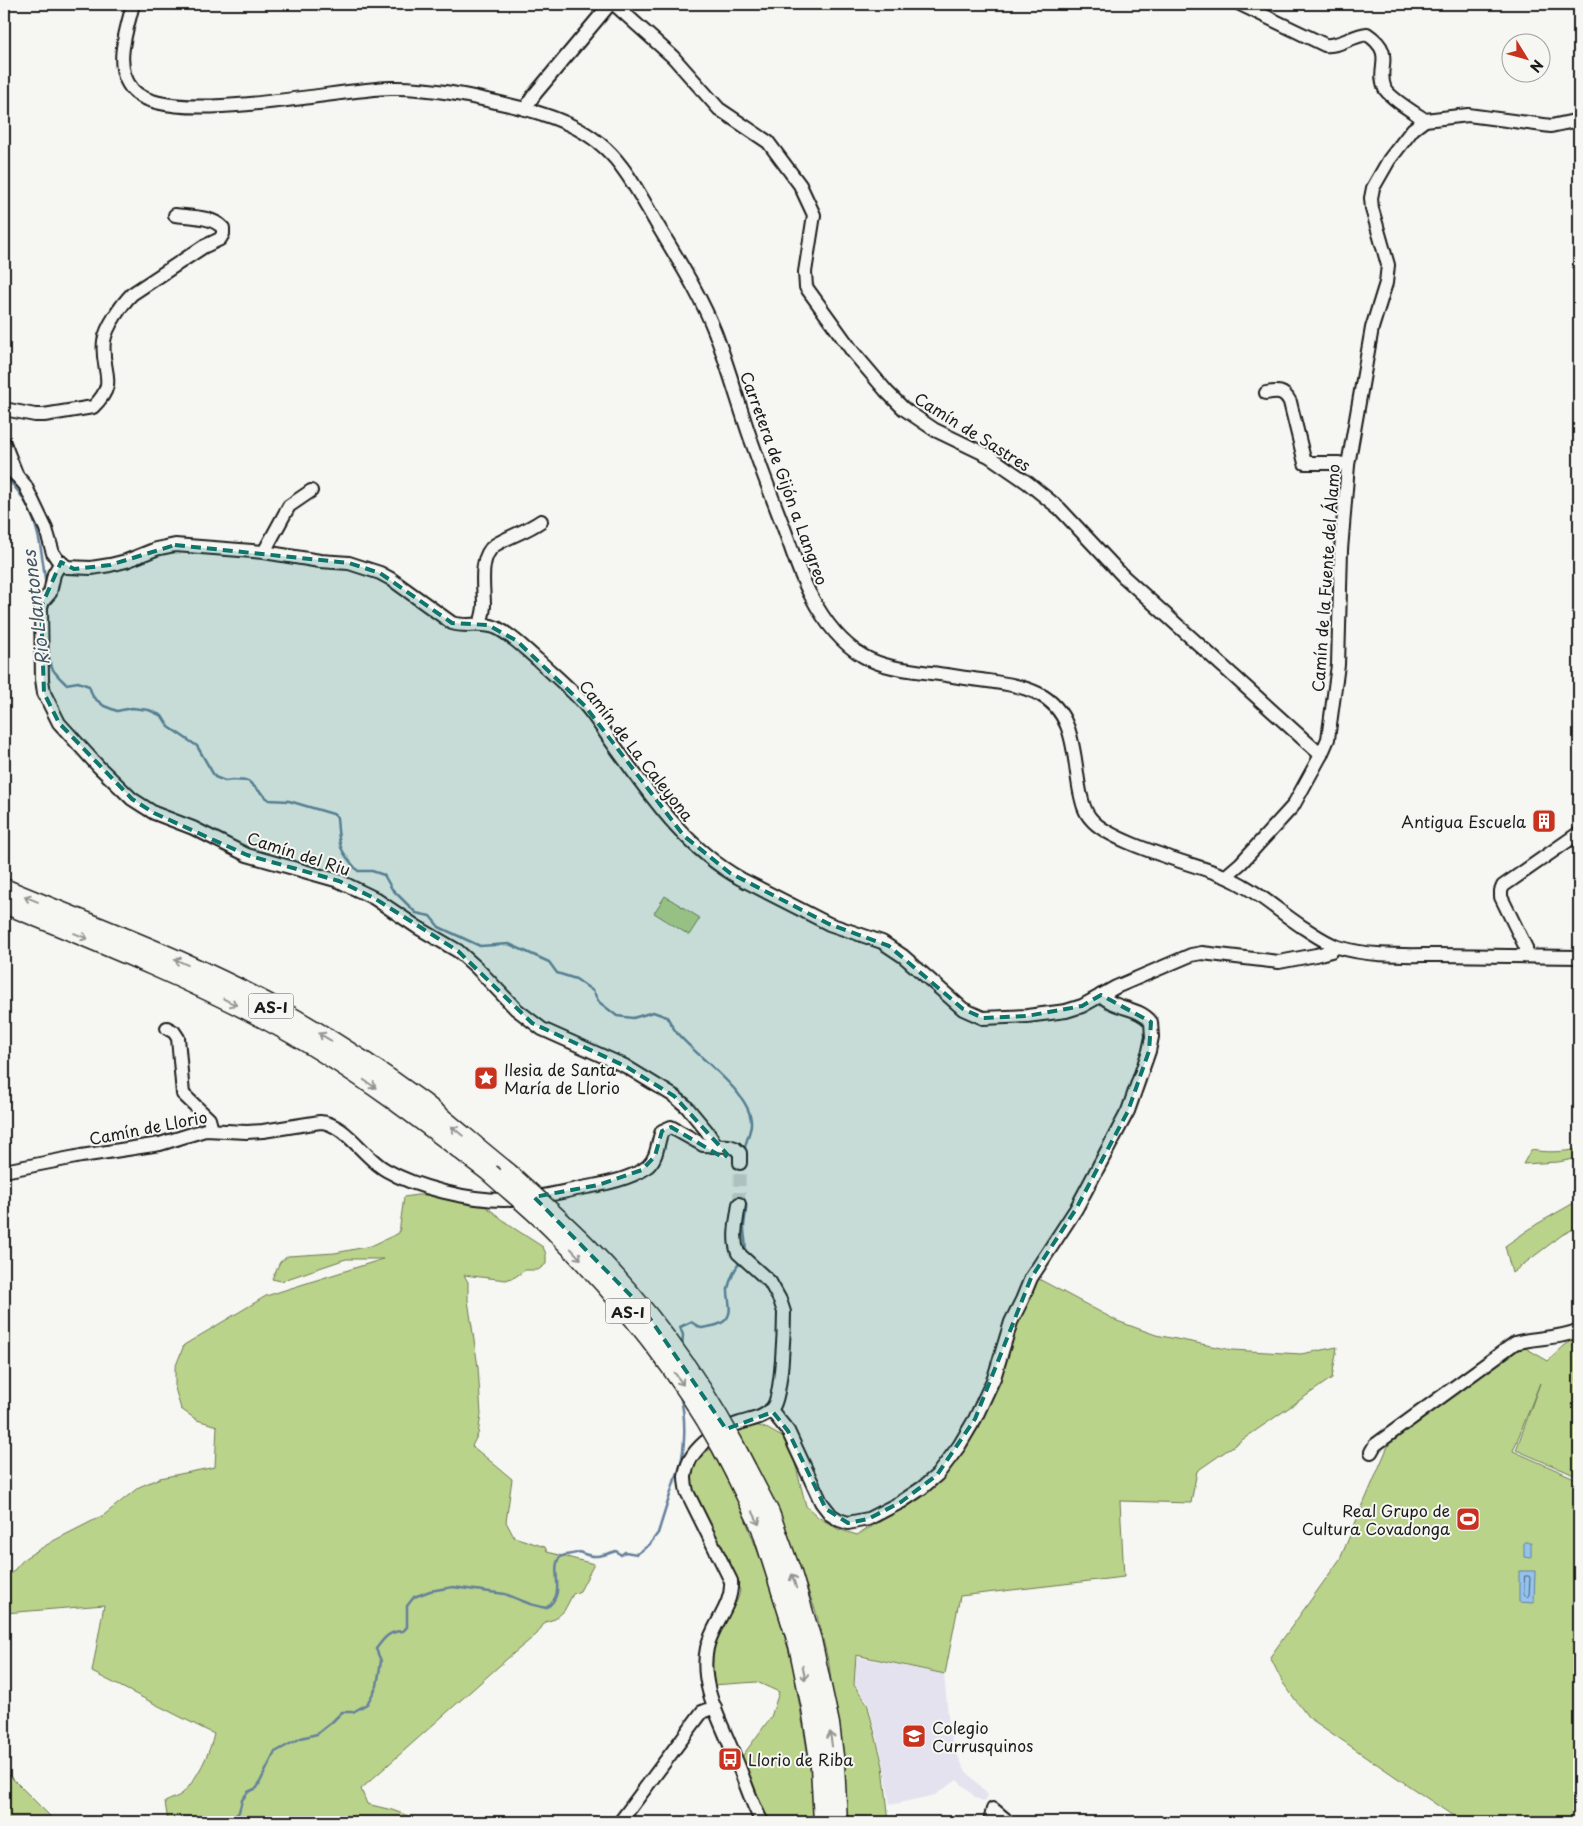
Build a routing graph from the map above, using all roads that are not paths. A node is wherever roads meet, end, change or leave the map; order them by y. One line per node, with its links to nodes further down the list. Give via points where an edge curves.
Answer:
1 (133, 4): 4 (street, Carretera de Gijón a Langreo, via 122,49 122,64 131,88 151,102 171,106 248,104 392,88 442,92)
2 (612, 4): 4 (street); 19 (street, Camín de Sastres, via 673,57 719,109 768,142 800,186 814,215 805,272 806,287 887,392 904,409 935,430 989,456 1060,509 1123,576)
3 (1240, 4): 5 (street, via 1325,46 1333,46 1356,35 1367,34 1375,39 1384,60 1382,81 1386,92)
4 (525, 109): 21 (street, Carretera de Gijón a Langreo, via 587,133 610,152 629,178 691,282 713,326 803,579 828,623 843,641 865,657 893,668 1012,685 1051,701 1072,736 1081,798 1088,817 1104,831 1126,841)
5 (1425, 120): 6 (street, via 1468,115 1551,126); 11 (street, Camín de la Fuente del Álamo, via 1413,129 1389,160 1373,188 1372,208 1388,265 1372,328)
6 (1579, 120)
7 (175, 215): 9 (street, via 208,219 223,228 223,234 124,301 104,338 109,384 99,401 93,406 44,416)
8 (1266, 393): 11 (street, via 1278,391 1287,395 1305,463)
9 (4, 409)
10 (4, 443): 13 (street)
11 (1348, 465): 19 (street, Camín de la Fuente del Álamo, via 1340,550 1338,665 1328,739)
12 (4, 469): 13 (street)
13 (17, 476): 17 (street, via 31,495 53,553)
14 (311, 491): 16 (street, via 289,506)
15 (541, 521): 18 (street, via 490,551 484,565 484,605)
16 (264, 552): 17 (street, Camín de La Caleyona, via 175,545 110,566 74,569); 18 (street, Camín de La Caleyona, via 366,568 391,579 452,624)
17 (61, 562): 30 (street, Camín del Riu, via 41,607 44,693 59,723 132,800 154,814 193,828 247,855 339,881 374,898 458,951 532,1023 625,1066 674,1096 706,1130)
18 (480, 624): 27 (street, Camín de La Caleyona, via 505,632 559,679 585,706 684,836 730,873 829,924 882,942 904,956 952,1000 971,1014 983,1018 1066,1010 1082,1006)
19 (1321, 755): 21 (street, Camín de la Fuente del Álamo, via 1293,806)
20 (1579, 833): 25 (street, via 1503,886 1501,898 1526,948)
21 (1226, 876): 24 (street, Carretera de Gijón a Langreo, via 1255,891)
22 (4, 888): 37 (highway, AS-I, one-way to 22, bridge, via 730,1436 704,1392 642,1307 588,1247 509,1173 423,1103 330,1039 219,979)
23 (4, 904): 37 (highway, AS-I, one-way to 37, bridge, via 213,993 322,1052 416,1115 490,1172 556,1233 600,1280 690,1394)
24 (1336, 947): 25 (street, Carretera de Gijón a Langreo, via 1372,953); 27 (street, Camín de La Caleyona, via 1316,955 1279,962 1202,953 1184,956)
25 (1526, 956): 26 (street, Carretera de Gijón a Langreo)
26 (1579, 957)
27 (1100, 995): 35 (street, via 1115,1006 1146,1016 1151,1022 1152,1037 1128,1111 1076,1209 1030,1278 1011,1322 994,1378 975,1419 937,1475 901,1502 868,1519 848,1523 839,1520 826,1510 788,1431)
28 (167, 1028): 29 (street, via 178,1038 183,1094 209,1120)
29 (212, 1130): 30 (street, Camín de Llorio, via 263,1131 327,1122 387,1171 448,1192 505,1200 598,1185 642,1170 653,1160 662,1131 666,1128 671,1127 698,1143); 32 (street, Camín de Llorio, via 160,1144)
30 (713, 1146): 31 (street, Camín de Llorio, via 735,1148 740,1153)
31 (740, 1163)
32 (4, 1171)
33 (740, 1204): 35 (street, via 735,1246 742,1257 770,1282 784,1312 778,1392)
34 (1579, 1330): 36 (street, via 1515,1343 1375,1445)
35 (771, 1410): 38 (street, via 719,1432 705,1442 688,1464 685,1477 687,1492 731,1581 728,1605 710,1636 706,1650 706,1677)
36 (1370, 1452)
37 (741, 1471): 41 (highway, AS-I, one-way to 41, via 798,1645 820,1766); 42 (highway, AS-I, one-way to 37, via 830,1724 812,1640 770,1513)
38 (715, 1707): 39 (street, via 702,1712); 40 (street)
39 (620, 1822)
40 (762, 1822)
41 (823, 1822)
42 (838, 1822)
43 (990, 1822): 44 (street, via 993,1809)
44 (1006, 1822)

